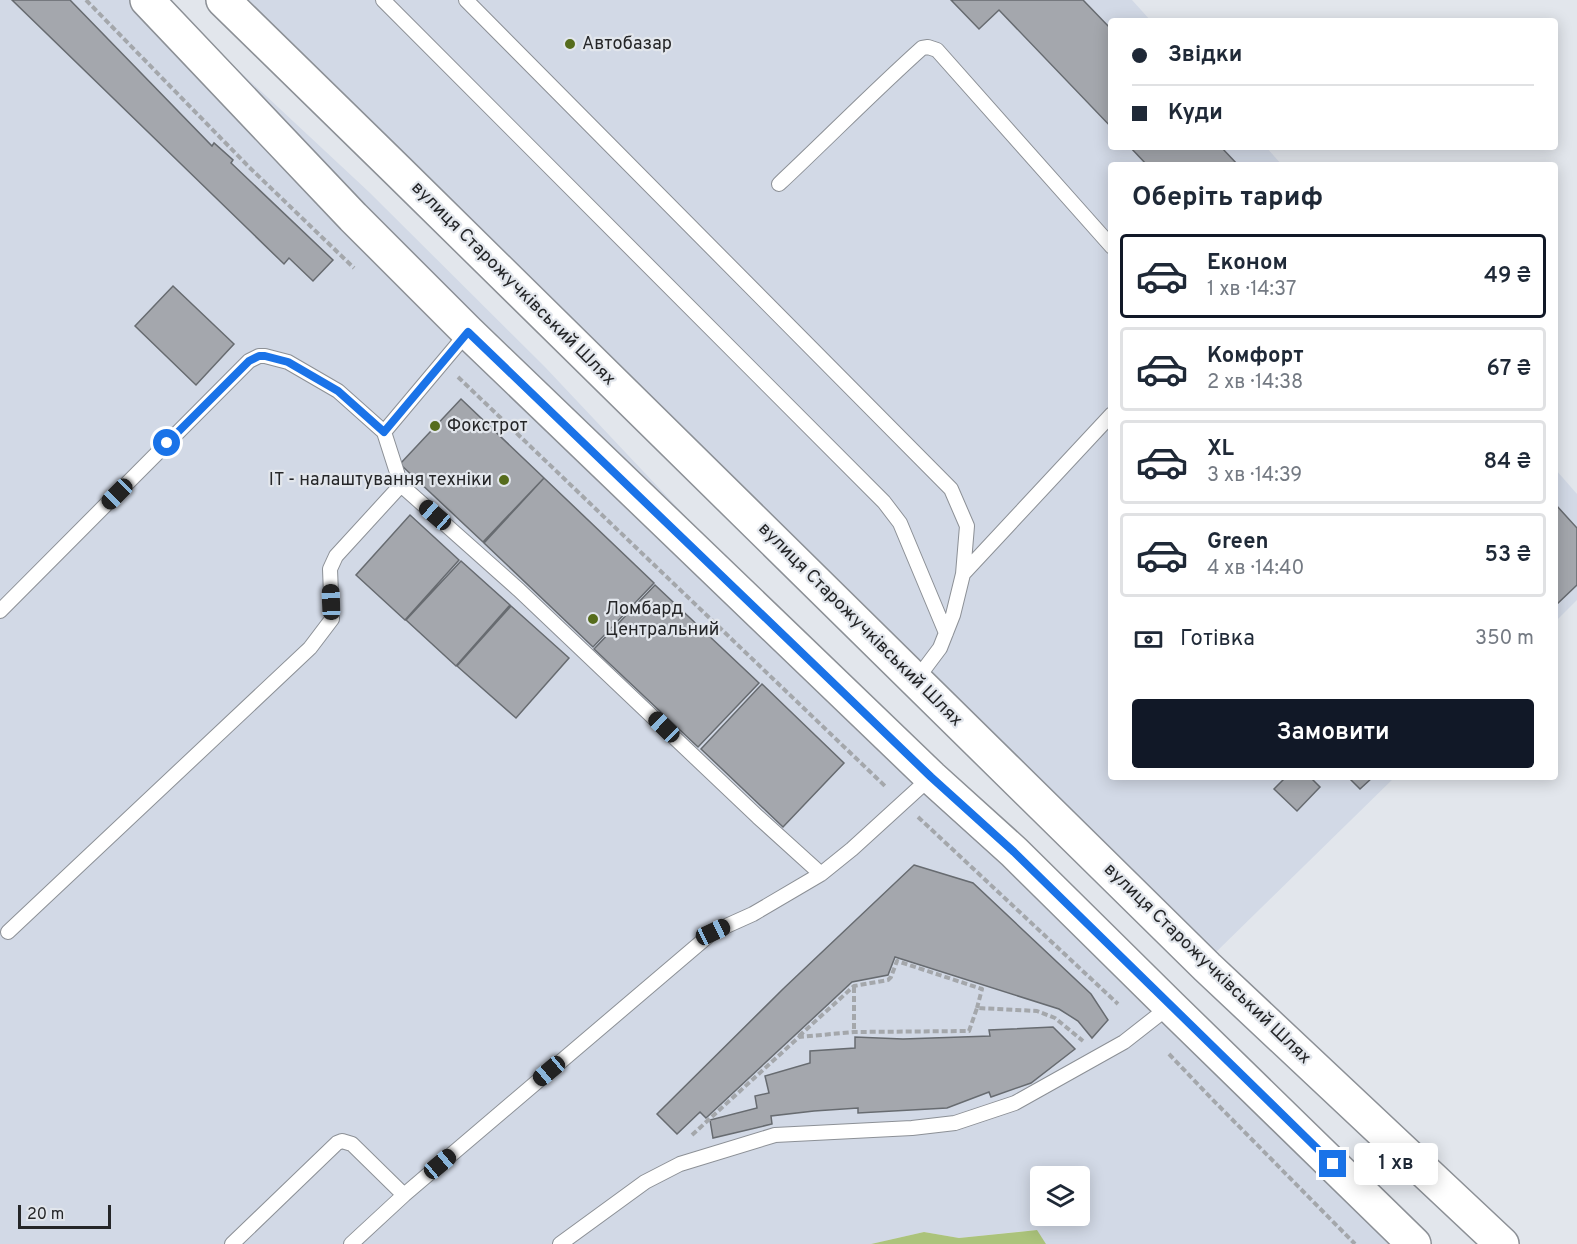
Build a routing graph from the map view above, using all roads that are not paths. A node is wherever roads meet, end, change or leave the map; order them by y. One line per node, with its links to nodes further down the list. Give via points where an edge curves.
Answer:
1 (147, 0): 7 (main road)
2 (222, 0): 14 (main road, вулиця Старожучківський Шлях)
3 (383, 0): 13 (lane, via 884,502 900,523)
4 (466, 0): 11 (lane, via 951,489 967,526)
5 (779, 184): 6 (lane, via 890,77 928,47 937,50)
6 (1108, 242)
7 (468, 332): 9 (lane); 15 (main road)
8 (1108, 418): 11 (lane)
9 (384, 432): 10 (lane); 12 (lane, via 338,391 288,362 259,356 249,361)
10 (401, 486): 16 (lane, via 519,590); 17 (lane, via 336,556 330,569 332,619 310,648)
11 (963, 573): 13 (lane)
12 (0, 611)
13 (946, 633): 14 (lane, via 940,648)
14 (916, 680): 24 (main road, вулиця Старожучківський Шлях, via 1207,967)
15 (931, 777): 16 (lane); 18 (main road, via 1014,852)
16 (821, 874): 19 (lane, via 753,914 713,932)
17 (8, 932)
18 (1170, 1006): 22 (lane, via 1124,1042 1015,1103 956,1123 775,1135 680,1164 645,1182); 23 (main road)
19 (404, 1195): 20 (lane, via 352,1144 342,1141); 21 (lane)
20 (232, 1244)
21 (351, 1244)
22 (561, 1244)
23 (1414, 1244)
24 (1502, 1244)

